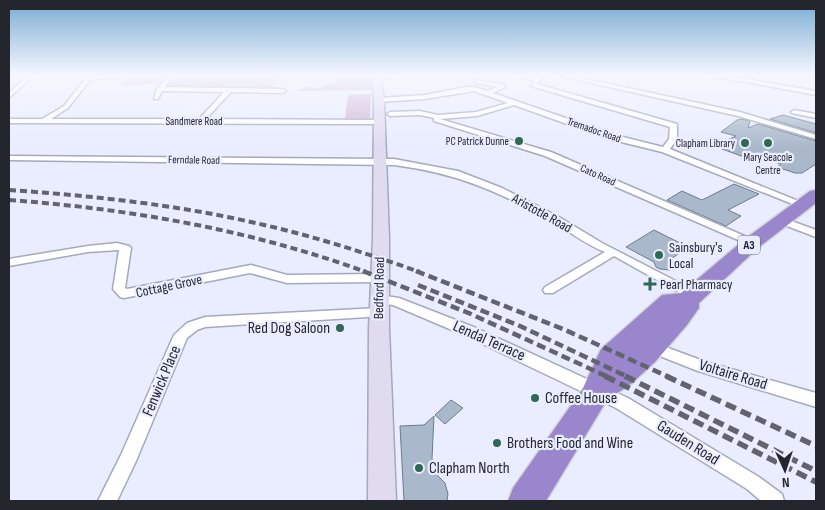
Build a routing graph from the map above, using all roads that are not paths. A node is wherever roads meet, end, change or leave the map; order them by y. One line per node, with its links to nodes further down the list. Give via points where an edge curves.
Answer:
1 (73, 99): 16 (street)
2 (221, 99): 9 (street)
3 (395, 99): 7 (street, Tremadoc Road)
4 (503, 99): 8 (street, Tremadoc Road)
5 (580, 99): 20 (street, via 674,126 673,139)
6 (666, 99): 19 (street, via 733,113)
7 (379, 100): 18 (main road, Bedford Road)
8 (514, 103): 14 (street, via 477,114); 20 (street, Tremadoc Road, via 612,137)
9 (209, 112): 13 (street); 17 (street, via 196,113)
10 (794, 112): 12 (street)
11 (390, 114): 14 (street, via 420,113)
12 (816, 116)
13 (203, 118)
14 (438, 120): 26 (street, Cato Road, via 548,154)
15 (9, 121): 16 (street, Sandmere Road)
16 (44, 121): 17 (street, Sandmere Road)
17 (188, 121): 18 (street, Sandmere Road)
18 (368, 122): 22 (main road, Bedford Road)
19 (816, 138)
20 (665, 150): 23 (street, Tremadoc Road)
21 (9, 158): 22 (street, Ferndale Road)
22 (379, 162): 27 (street, Aristotle Road, via 426,167 489,185); 30 (main road, Bedford Road)
23 (810, 200): 24 (highway, A3)
24 (783, 220): 25 (street); 26 (highway, A3)
25 (814, 233)
26 (752, 243): 31 (highway, A3)
27 (613, 252): 29 (street); 31 (street, Aristotle Road)
28 (9, 264): 30 (street, Cottage Grove, via 121,246 124,248 119,289 124,294 251,269)
29 (549, 290)
30 (379, 297): 33 (street, Lendal Terrace, via 471,332); 35 (street, Fenwick Place, via 205,322 186,330); 36 (main road, Bedford Road)
31 (690, 298): 32 (highway, A3, via 682,315); 33 (highway, A3, via 670,301 611,356)
32 (652, 347): 33 (highway, A3, via 611,385); 34 (street, Voltaire Road, via 679,359)
33 (597, 391): 37 (highway, A3); 38 (street, Gauden Road, via 753,483)
34 (816, 400)
35 (107, 501)
36 (382, 501)
37 (526, 501)
38 (775, 501)

